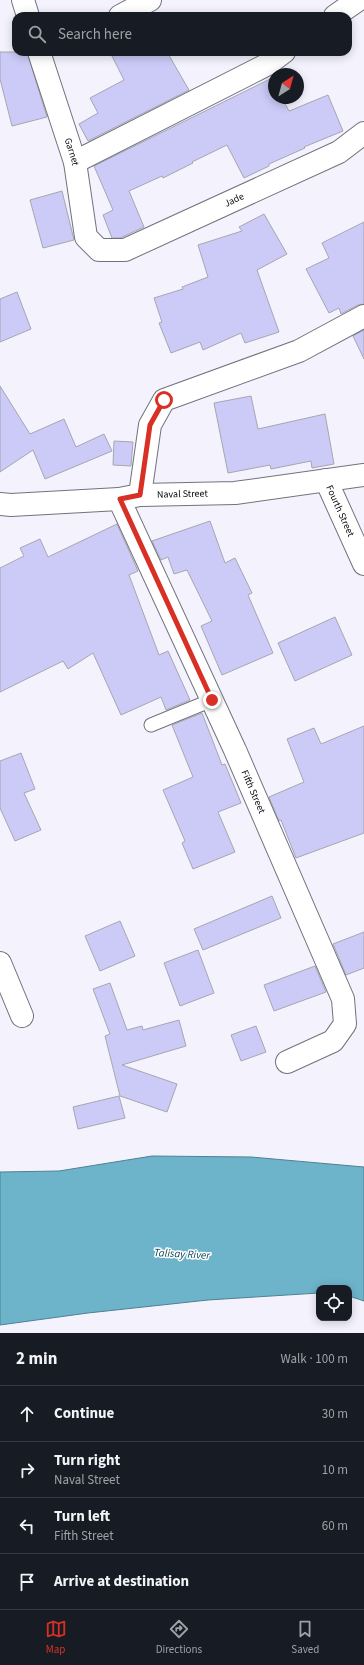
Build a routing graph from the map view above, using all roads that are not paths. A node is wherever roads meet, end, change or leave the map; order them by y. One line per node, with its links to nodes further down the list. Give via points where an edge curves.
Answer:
1 (23, 0): 4 (street)
2 (150, 0): 5 (street)
3 (358, 0): 6 (street)
4 (27, 12)
5 (128, 12)
6 (342, 12)
7 (45, 56): 10 (street, Garnet)
8 (279, 56): 10 (street, via 268,64)
9 (364, 133): 11 (street, Jade, via 339,152 125,250)
10 (75, 162): 11 (street, Garnet, via 86,237)
11 (99, 250)
12 (364, 316): 15 (street, via 299,351 164,400 150,425)
13 (364, 475): 14 (street, Naval Street)
14 (326, 480): 15 (street, Naval Street, via 235,493); 18 (street, Fourth Street)
15 (140, 495): 16 (street, Naval Street)
16 (120, 499): 17 (street, Naval Street); 19 (street, Fifth Street)
17 (4, 508)
18 (364, 564)
19 (212, 700): 20 (lane); 23 (street, Fifth Street, via 343,999 345,1024 333,1041)
20 (151, 725)
21 (0, 963): 22 (street)
22 (22, 1016)
23 (287, 1062)

